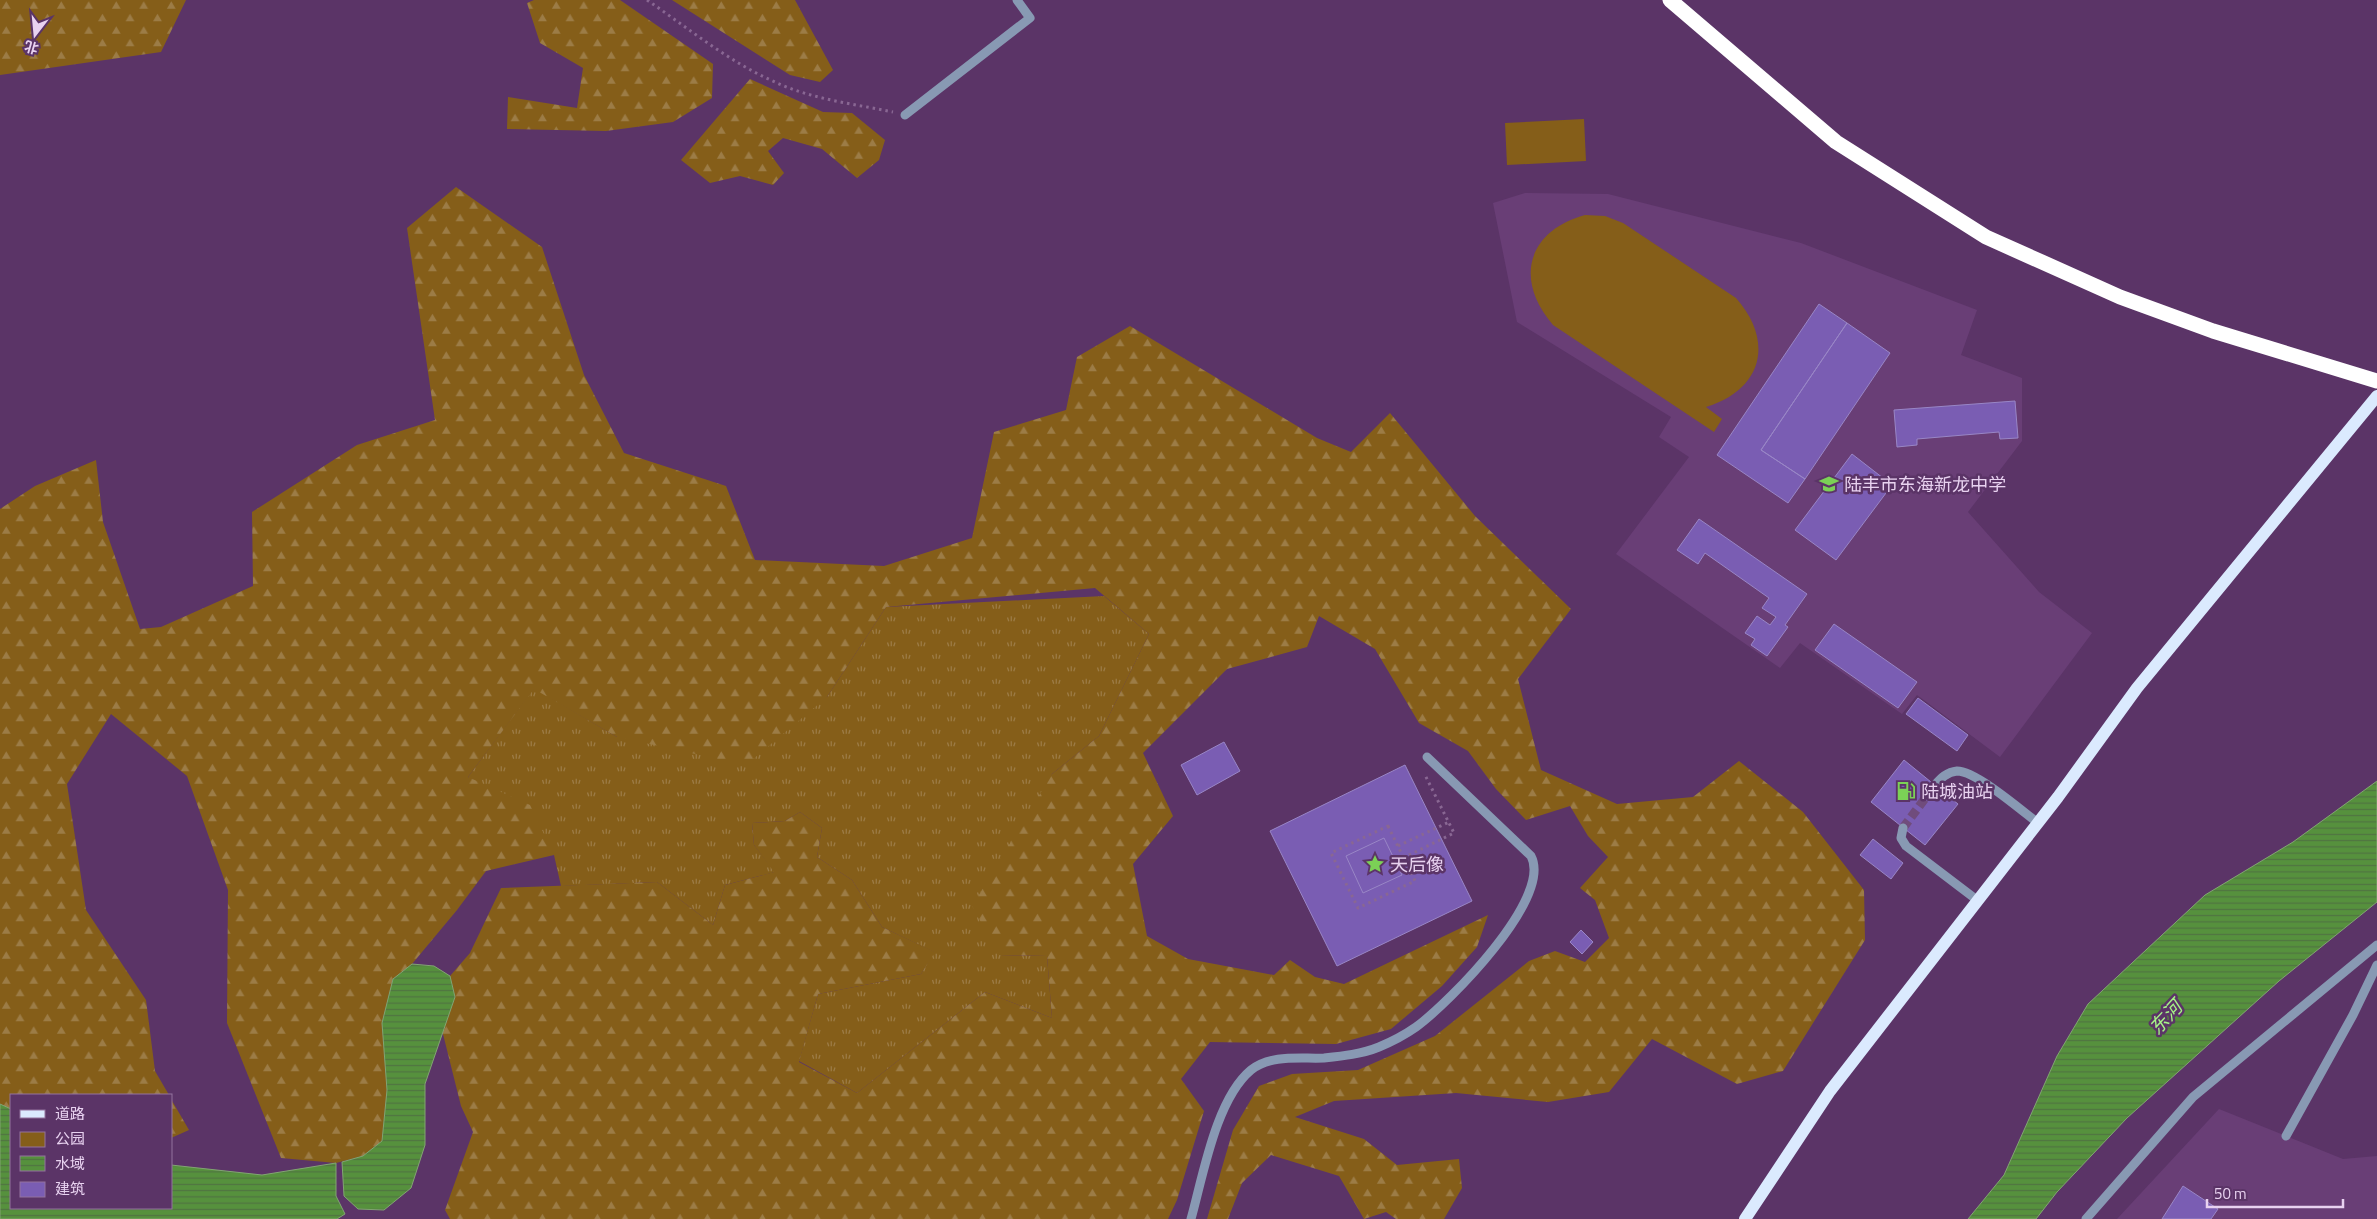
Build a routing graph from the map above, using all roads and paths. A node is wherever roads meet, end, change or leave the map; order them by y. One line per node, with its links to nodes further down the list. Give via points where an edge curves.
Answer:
1 (647, 0): 4 (path, via 776,83)
2 (1017, 0): 4 (street, via 1030,18)
3 (1670, 0): 5 (highway, via 1836,142 1986,237 2120,296 2213,331)
4 (905, 115)
5 (2377, 381)
6 (2377, 396): 10 (main road, via 2137,688)
7 (1429, 760): 9 (path, via 1423,770); 18 (street, via 1531,856 1536,864 1526,901 1473,974 1415,1028 1380,1046 1349,1056 1292,1058 1270,1061 1252,1069 1237,1084 1222,1110)
8 (1935, 785): 10 (street, via 1951,772 1970,774)
9 (1448, 822): 12 (path); 13 (path, via 1454,833)
10 (2038, 823): 14 (main road)
11 (1903, 828): 14 (street, via 1901,838 1906,846)
12 (1398, 846): 13 (path); 13 (path, via 1388,826 1331,853 1358,908 1415,881)
13 (1403, 858)
14 (1977, 900): 19 (main road, via 1830,1091)
15 (2377, 945): 20 (street, via 2193,1096)
16 (2377, 965): 17 (street)
17 (2286, 1136)
18 (1191, 1219)
19 (1745, 1219)
20 (2086, 1219)

